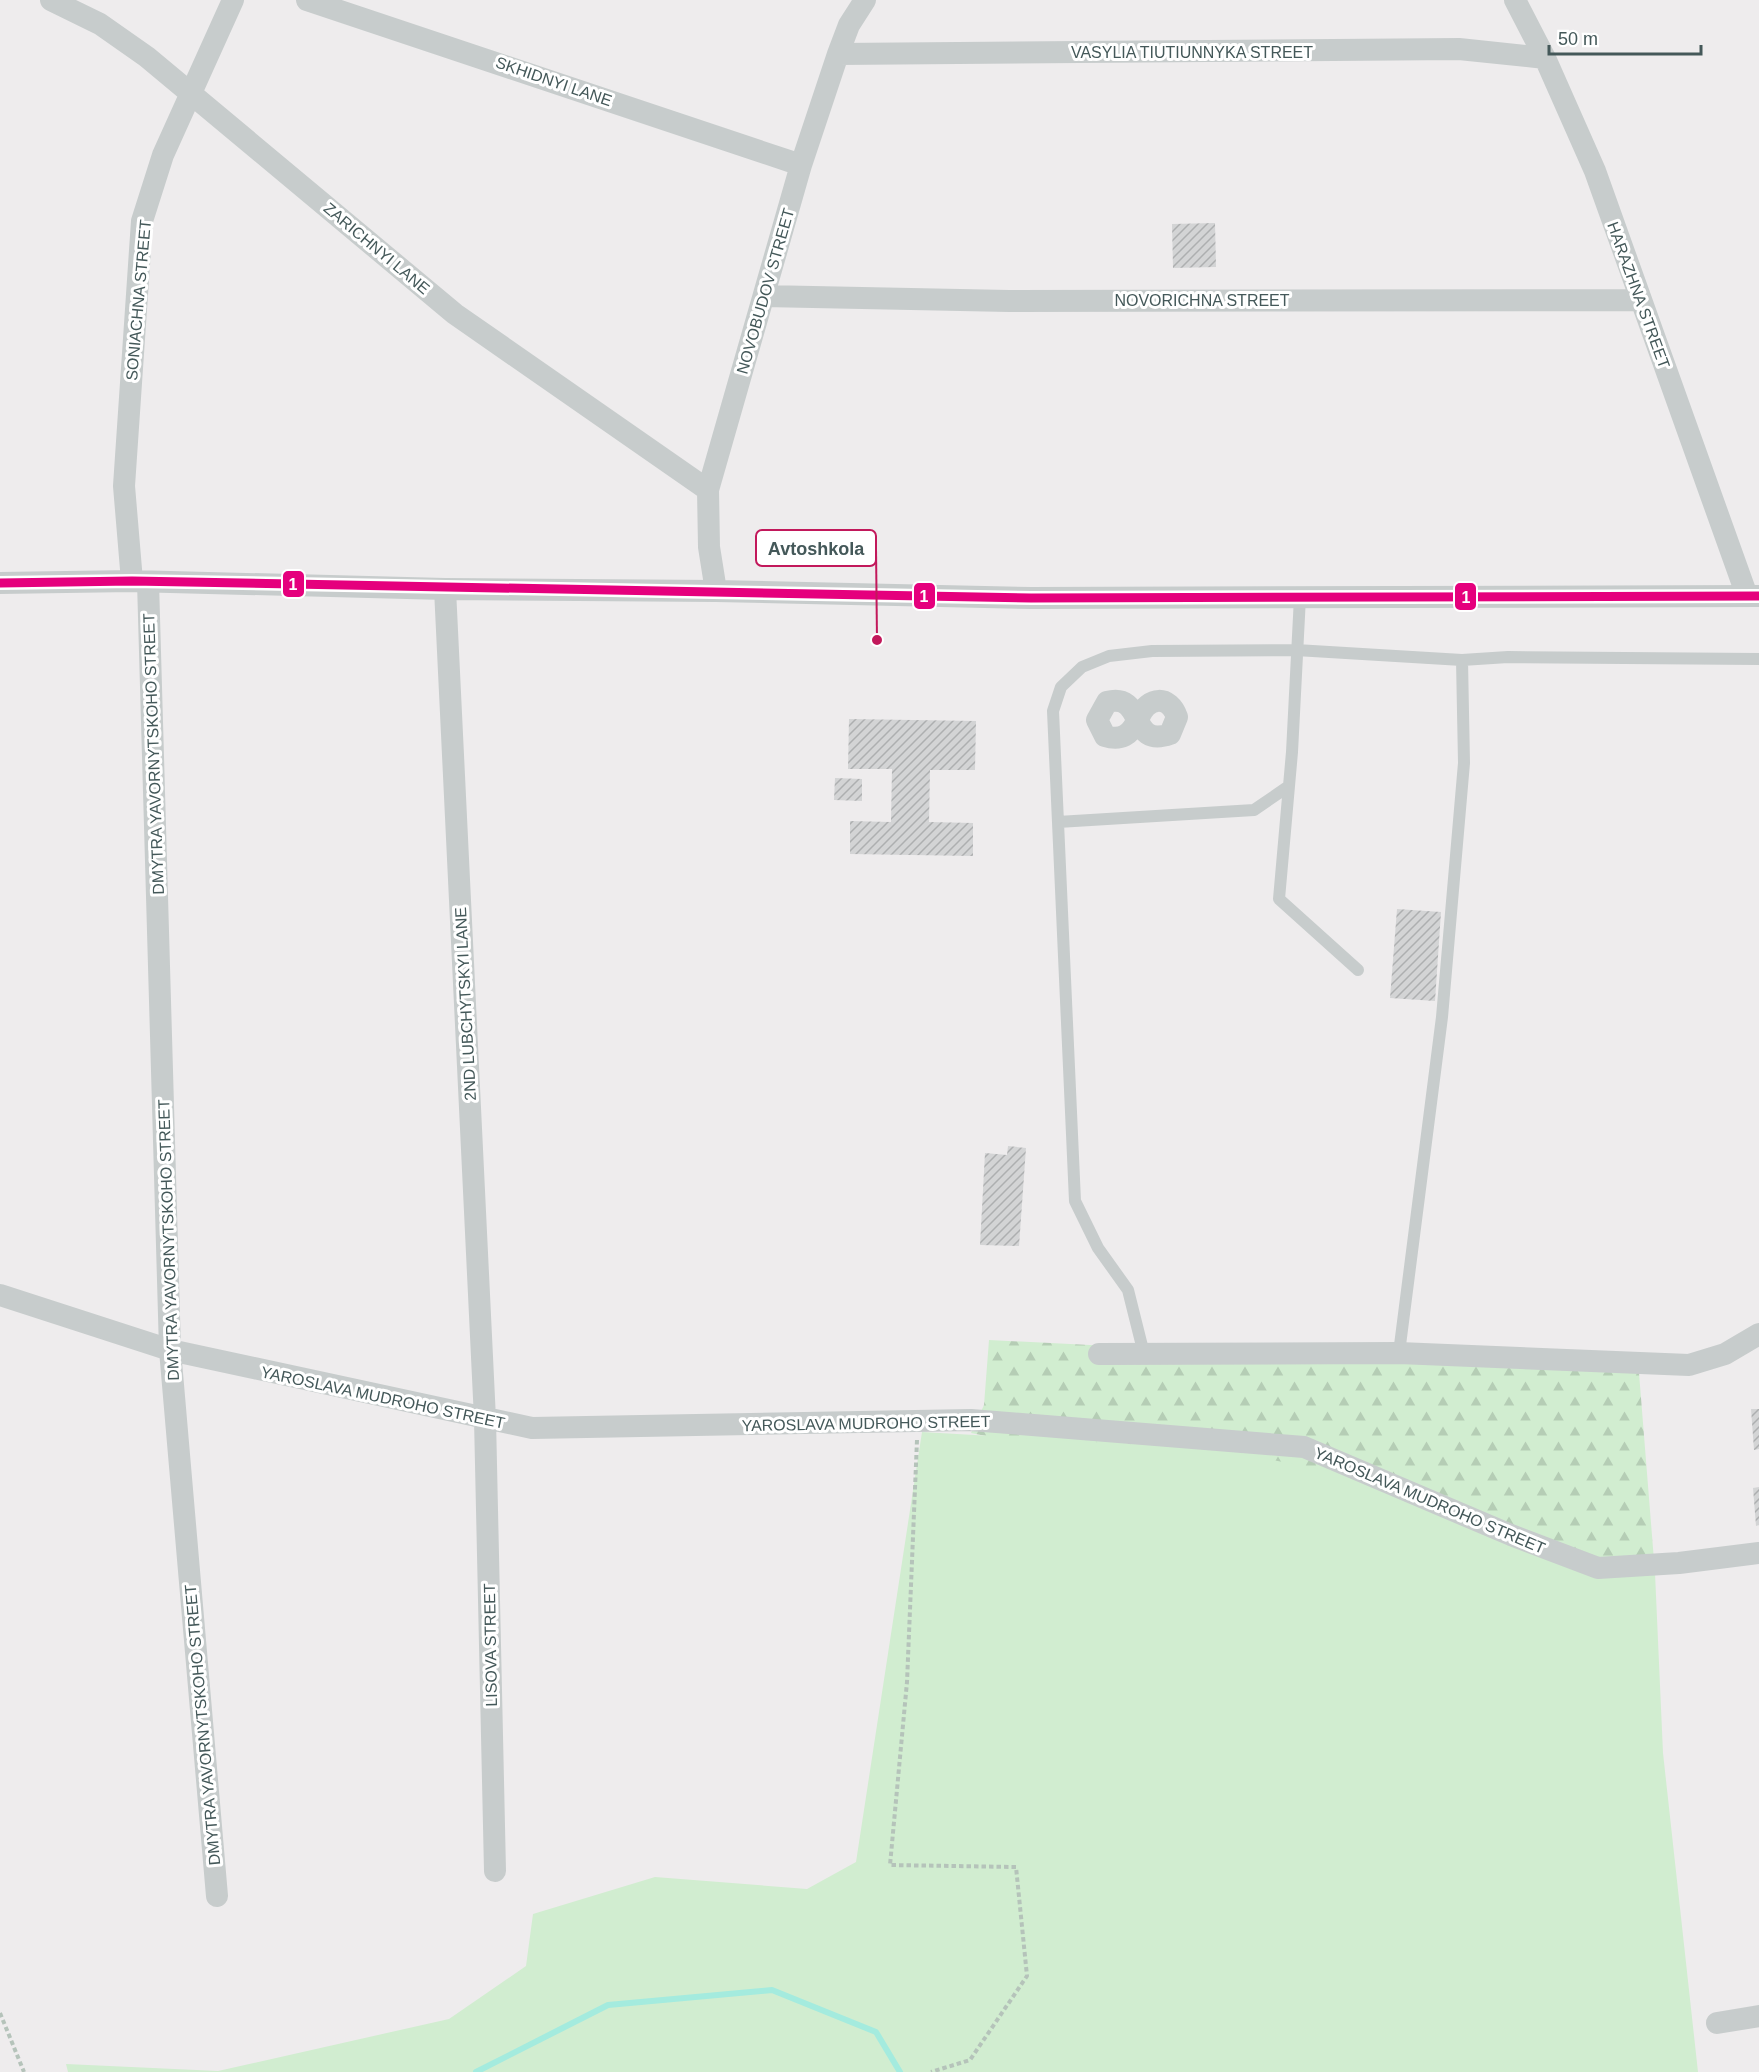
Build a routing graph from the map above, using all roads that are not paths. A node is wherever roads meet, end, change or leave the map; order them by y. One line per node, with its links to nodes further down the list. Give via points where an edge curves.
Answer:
1 (51, 0): 8 (street, ZARICHNYI LANE, via 100,24)
2 (233, 0): 8 (street, SONIACHNA STREET)
3 (307, 0): 9 (street, SKHIDNYI LANE)
4 (865, 0): 6 (street, NOVOBUDOV STREET, via 849,25)
5 (1515, 0): 7 (street, HARAZHNA STREET)
6 (838, 54): 7 (street, VASYLIA TIUTIUNNYKA STREET, via 1459,49); 9 (street, NOVOBUDOV STREET)
7 (1545, 58): 11 (street, HARAZHNA STREET, via 1595,171)
8 (192, 92): 12 (street, ZARICHNYI LANE, via 455,314); 13 (street, SONIACHNA STREET, via 163,155 142,221 124,486)
9 (801, 165): 10 (street, NOVOBUDOV STREET)
10 (764, 296): 11 (street, NOVORICHNA STREET, via 1009,301); 12 (street, NOVOBUDOV STREET)
11 (1641, 300): 17 (street, HARAZHNA STREET)
12 (708, 490): 16 (street, NOVOBUDOV STREET, via 709,547)
13 (140, 581): 14 (street); 15 (street); 27 (street, DMYTRA YAVORNYTSKOHO STREET)
14 (0, 584)
15 (446, 589): 16 (street); 31 (street, 2ND LUBCHYTSKYI LANE)
16 (716, 591): 18 (street, via 1031,598)
17 (1753, 596): 18 (street)
18 (1300, 597): 19 (lane)
19 (1296, 650): 21 (lane); 22 (lane); 23 (lane, via 1152,651 1109,656 1083,667 1061,687 1053,711)
20 (1759, 658): 21 (lane)
21 (1462, 660): 28 (lane, via 1464,763 1442,1017)
22 (1289, 786): 23 (lane, via 1254,810); 24 (lane, via 1279,899)
23 (1058, 822): 30 (lane, via 1075,1201 1098,1248 1128,1290)
24 (1358, 970)
25 (0, 1295): 27 (street, YAROSLAVA MUDROHO STREET)
26 (1759, 1334): 28 (street, via 1725,1354 1689,1365)
27 (170, 1350): 31 (street, YAROSLAVA MUDROHO STREET); 34 (street, DMYTRA YAVORNYTSKOHO STREET)
28 (1399, 1353): 30 (street)
29 (1099, 1354): 30 (street)
30 (1144, 1354)
31 (485, 1419): 32 (street, YAROSLAVA MUDROHO STREET, via 532,1428 971,1420 1304,1447 1598,1568); 33 (street, LISOVA STREET)
32 (1759, 1553)
33 (495, 1871)
34 (217, 1896)
35 (1759, 2016): 36 (street)
36 (1717, 2023)

